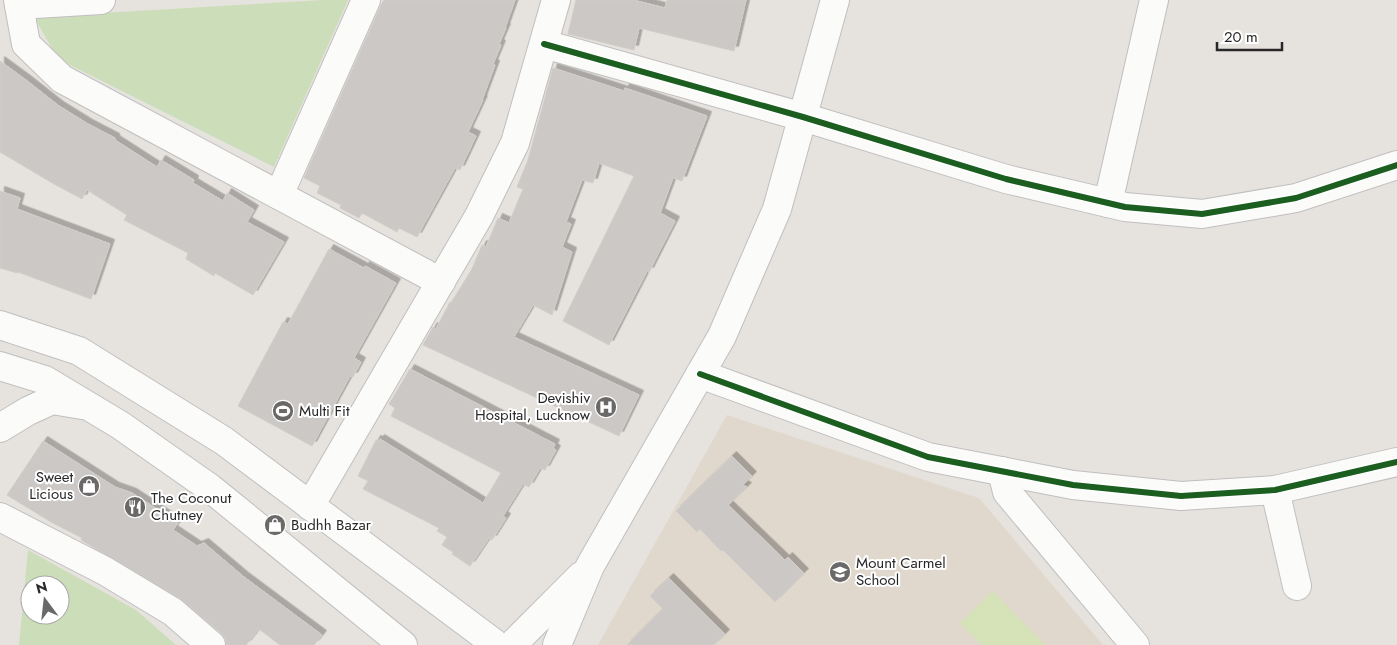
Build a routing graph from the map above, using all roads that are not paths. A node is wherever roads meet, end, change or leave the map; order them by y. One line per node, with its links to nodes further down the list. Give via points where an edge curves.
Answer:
1 (101, 0): 6 (street)
2 (366, 0): 10 (street)
3 (556, 0): 7 (street)
4 (836, 0): 8 (street)
5 (1154, 0): 11 (street)
6 (18, 3): 10 (street, via 26,44 62,80)
7 (544, 44): 8 (street); 12 (street, via 515,143 479,216)
8 (803, 117): 11 (street, via 1006,179); 15 (street, via 777,209 722,336)
9 (1397, 165): 11 (street, via 1296,198 1202,214)
10 (279, 195): 12 (street)
11 (1108, 203)
12 (441, 282): 21 (street)
13 (0, 325): 21 (street, via 79,351 224,441)
14 (0, 366): 16 (street, via 45,380)
15 (700, 374): 19 (street, via 928,457); 23 (street)
16 (88, 406): 17 (street, via 52,400); 27 (street, via 210,488)
17 (0, 428)
18 (1397, 462): 20 (street)
19 (1002, 471): 20 (street, via 1073,484 1181,496); 29 (street, via 1007,492)
20 (1275, 490): 24 (street)
21 (310, 506): 25 (street)
22 (0, 517): 26 (street, via 105,571 173,612)
23 (590, 566): 25 (street); 28 (street)
24 (1297, 586)
25 (505, 644)
26 (210, 645)
27 (403, 645)
28 (557, 645)
29 (1135, 645)

